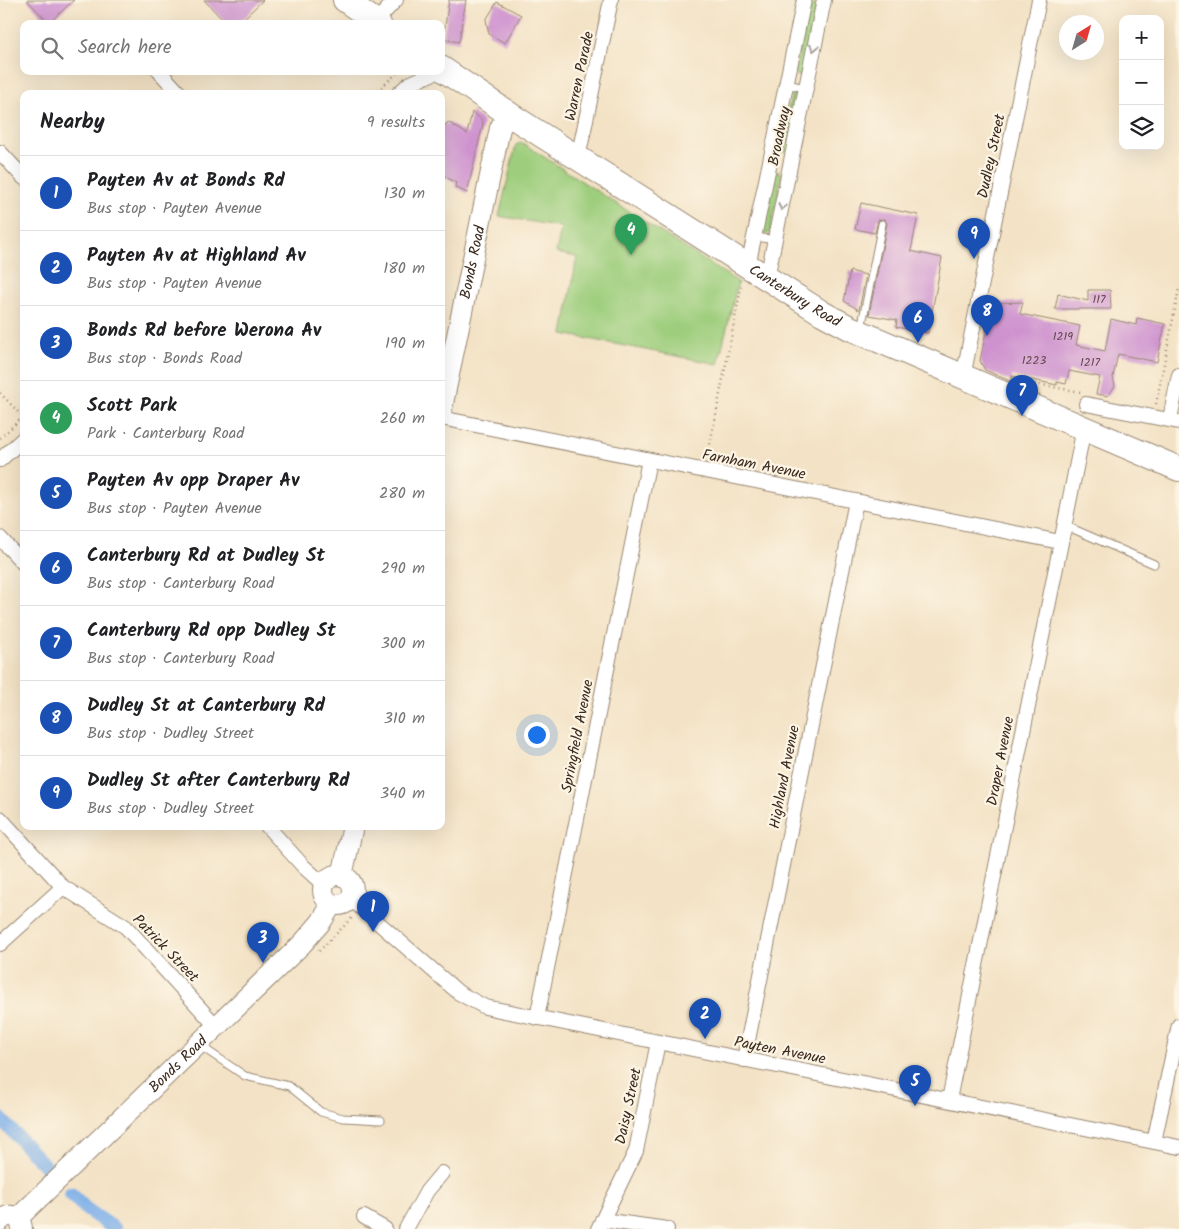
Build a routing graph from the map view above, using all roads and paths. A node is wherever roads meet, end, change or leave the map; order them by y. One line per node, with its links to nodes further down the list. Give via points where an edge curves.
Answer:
1 (345, 0): 7 (highway)
2 (396, 0): 8 (street)
3 (611, 0): 20 (street, Warren Parade)
4 (804, 0): 13 (street, Broadway)
5 (824, 0): 14 (street, Broadway, one-way to 14)
6 (1039, 0): 31 (street, Dudley Street)
7 (375, 20)
8 (380, 20)
9 (445, 72): 18 (highway, Canterbury Road)
10 (163, 75): 15 (street)
11 (395, 75): 16 (path)
12 (428, 75): 17 (street)
13 (786, 84): 14 (lane); 21 (street, Broadway)
14 (806, 88): 22 (street, Broadway)
15 (176, 90)
16 (378, 90)
17 (402, 90)
18 (509, 113): 20 (highway, Canterbury Road); 32 (main road, Bonds Road, via 500,128)
19 (0, 152): 23 (street)
20 (578, 158): 27 (highway, Canterbury Road)
21 (772, 160): 22 (lane); 25 (street, Broadway)
22 (790, 164): 26 (street, Broadway, one-way to 26)
23 (20, 174)
24 (882, 224): 29 (lane)
25 (755, 237): 26 (lane); 27 (street, Broadway)
26 (776, 240): 27 (street, Broadway)
27 (753, 275): 29 (highway, Canterbury Road); 46 (path)
28 (1179, 289): 35 (path)
29 (860, 333): 31 (highway, Canterbury Road)
30 (1179, 375): 39 (street)
31 (962, 377): 40 (highway, Canterbury Road)
32 (445, 392)
33 (0, 393): 36 (path)
34 (1086, 404): 39 (street)
35 (1156, 404)
36 (20, 414)
37 (445, 419): 44 (street, Farnham Avenue)
38 (20, 420): 41 (path)
39 (1174, 421)
40 (1084, 428): 45 (highway, Canterbury Road); 48 (street, Draper Avenue)
41 (0, 438)
42 (20, 442): 43 (street)
43 (0, 460)
44 (649, 460): 46 (street, Farnham Avenue); 61 (street, Springfield Avenue)
45 (1179, 469)
46 (704, 471): 47 (street, Farnham Avenue)
47 (856, 501): 50 (street, Farnham Avenue); 66 (street, Highland Avenue)
48 (1064, 525): 50 (street, Draper Avenue); 52 (lane)
49 (0, 538): 51 (street)
50 (1060, 542): 67 (street, Draper Avenue)
51 (20, 560)
52 (1154, 564)
53 (0, 818): 58 (street, Patrick Street)
54 (270, 830): 57 (street)
55 (352, 830): 56 (main road)
56 (342, 876): 57 (main road, via 330,878); 59 (main road, via 352,885)
57 (324, 885): 59 (main road, via 324,894)
58 (63, 886): 60 (street); 63 (street, Patrick Street, via 126,927)
59 (342, 901): 61 (street, Payten Avenue, via 466,998 485,1007); 63 (main road, Bonds Road)
60 (0, 944)
61 (537, 1018): 64 (street, Payten Avenue)
62 (1179, 1025): 69 (street)
63 (216, 1026): 65 (main road, Bonds Road)
64 (658, 1042): 66 (street, Payten Avenue); 74 (street, Daisy Street, via 636,1151)
65 (197, 1044): 68 (lane, via 245,1076 290,1086 321,1112 343,1118); 73 (main road, Bonds Road)
66 (744, 1060): 67 (street, Payten Avenue)
67 (949, 1100): 69 (street, Payten Avenue)
68 (381, 1120)
69 (1154, 1142): 70 (street, Payten Avenue)
70 (1179, 1147)
71 (442, 1173): 76 (street, via 427,1191)
72 (364, 1217): 75 (street)
73 (13, 1223)
74 (600, 1224): 77 (street)
75 (385, 1229)
76 (406, 1229)
77 (667, 1229)

